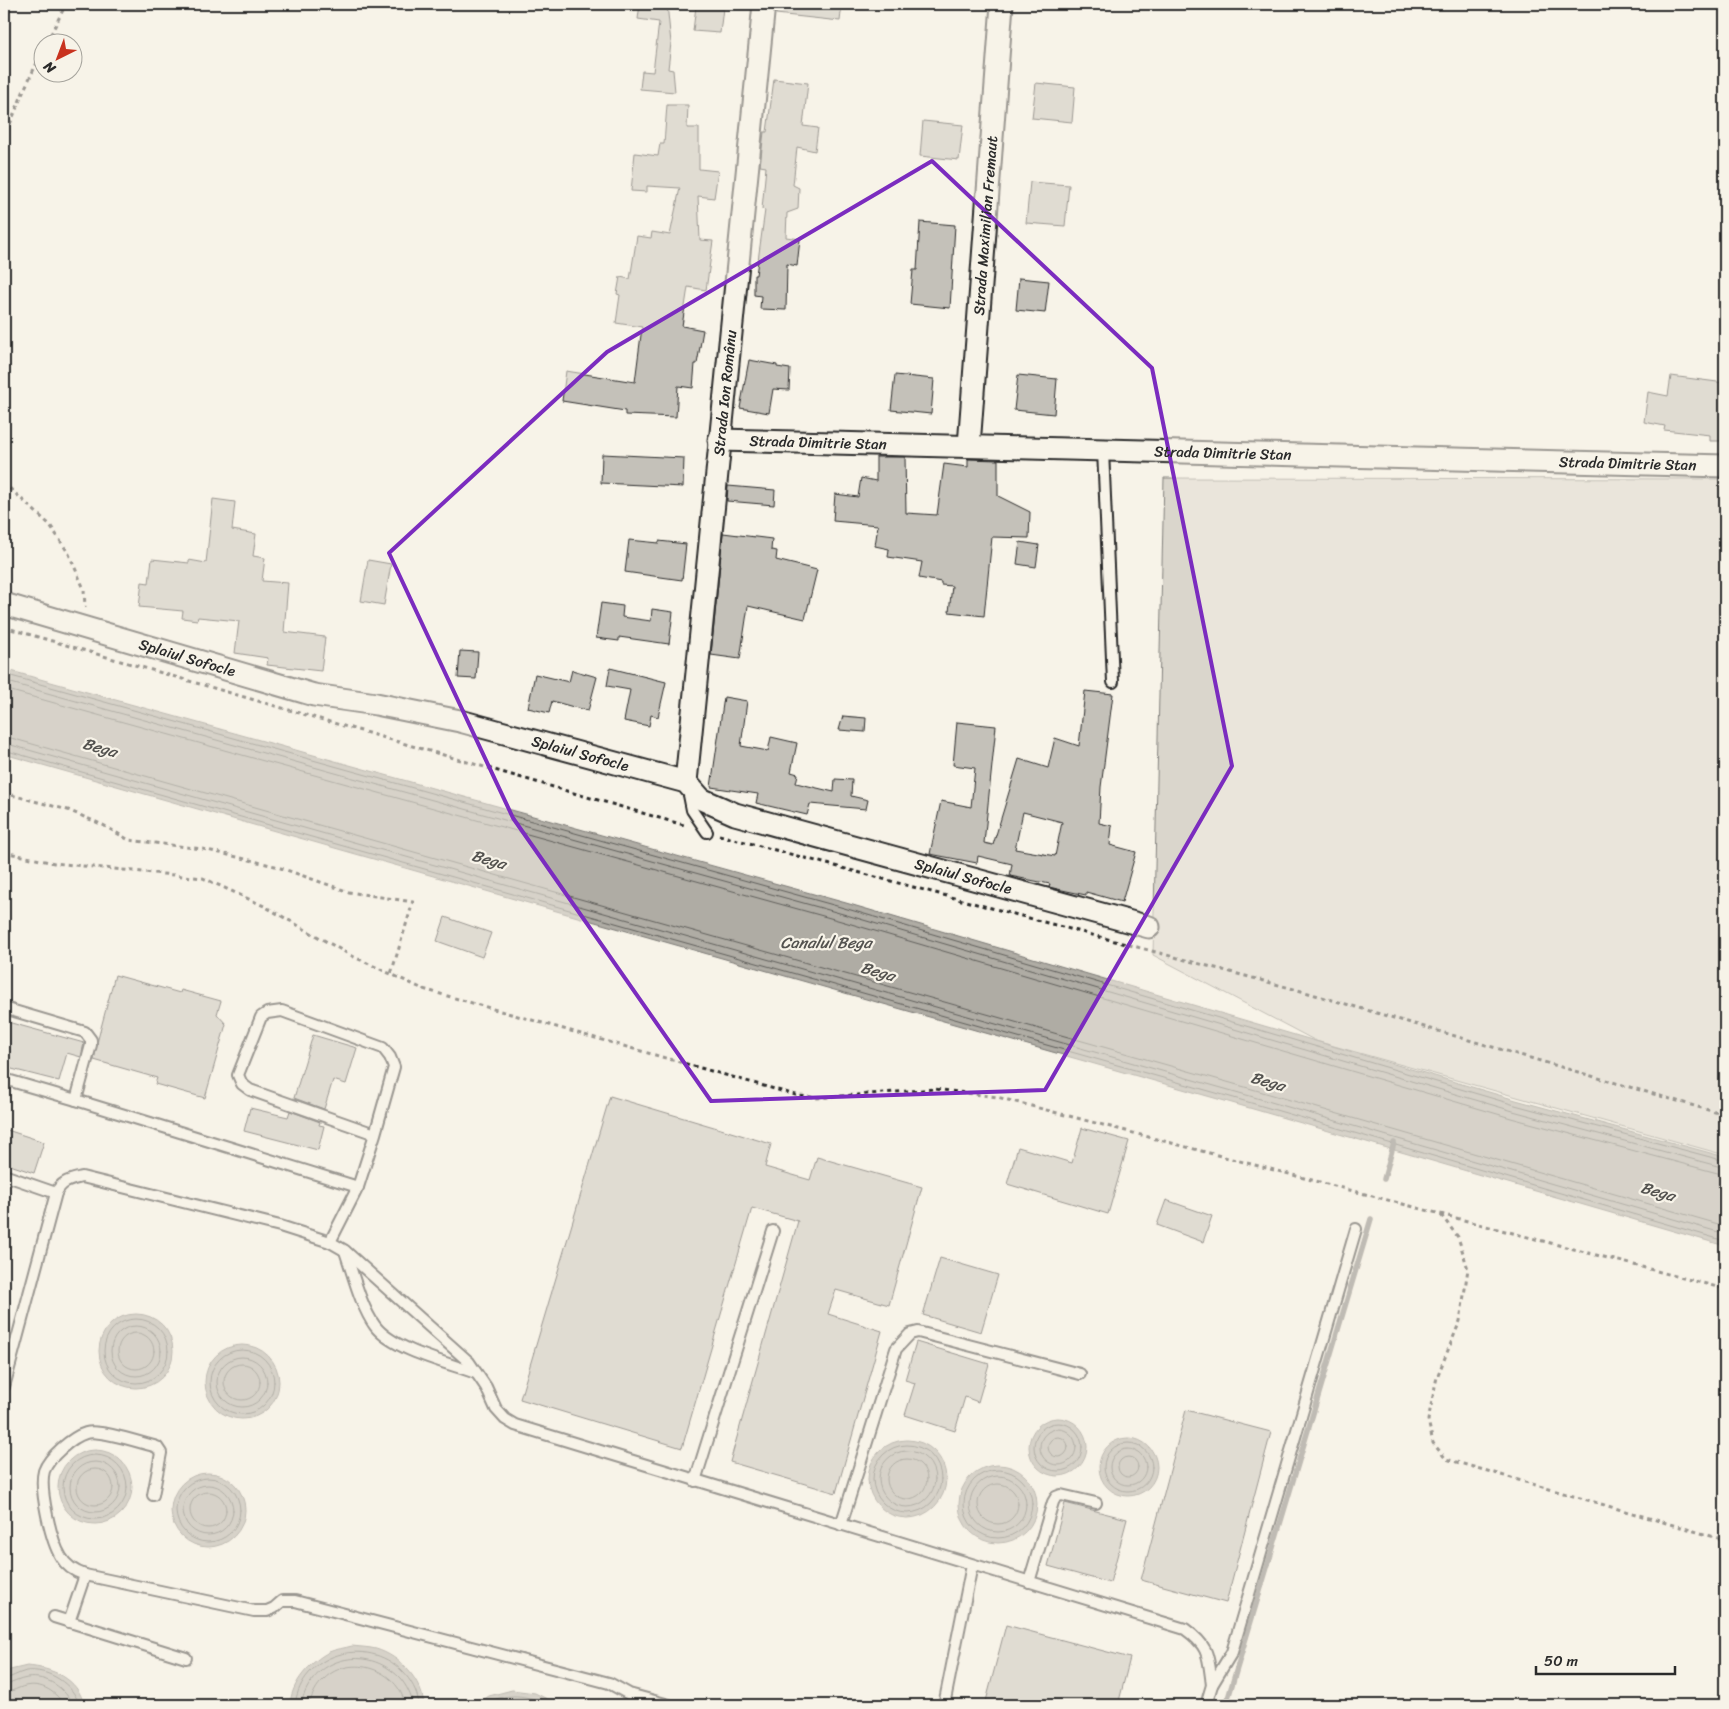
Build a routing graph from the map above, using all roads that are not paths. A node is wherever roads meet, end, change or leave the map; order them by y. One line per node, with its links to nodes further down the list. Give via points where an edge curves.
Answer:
1 (764, 4): 3 (street, Strada Ion Românu)
2 (1002, 4): 4 (street, Strada Maximilian Fremaut)
3 (720, 440): 4 (street, Strada Dimitrie Stan); 9 (street, Strada Ion Românu)
4 (969, 446): 5 (street, Strada Dimitrie Stan)
5 (1103, 450): 6 (street, Strada Dimitrie Stan); 8 (lane)
6 (1725, 466)
7 (4, 604): 9 (street, Splaiul Sofocle, via 314,695 460,721)
8 (1113, 682)
9 (686, 782): 10 (lane, via 692,810); 11 (street, Splaiul Sofocle, via 701,799 735,814)
10 (707, 832)
11 (1149, 927)
12 (4, 1008): 14 (lane, via 89,1035 91,1045)
13 (4, 1079): 14 (lane)
14 (76, 1100): 17 (lane)
15 (375, 1134): 15 (lane, via 394,1066 383,1048 282,1011 261,1017 238,1075 242,1084 250,1090); 17 (lane)
16 (4, 1175): 18 (lane)
17 (358, 1187): 21 (lane)
18 (56, 1193): 21 (lane, via 67,1181 82,1177 280,1226); 25 (lane)
19 (1356, 1229): 36 (lane, via 1232,1652)
20 (773, 1231): 26 (lane)
21 (330, 1242): 22 (lane)
22 (344, 1250): 23 (lane, via 469,1362); 23 (lane, via 366,1309 376,1326 402,1346)
23 (476, 1373): 26 (lane, via 496,1409 515,1425)
24 (1080, 1374): 29 (lane, via 918,1332 910,1334 896,1349)
25 (4, 1387)
26 (695, 1481): 29 (lane)
27 (152, 1495): 31 (lane, via 161,1453 157,1447 88,1432 76,1437 55,1455 44,1472 44,1501 52,1539 62,1558)
28 (1096, 1503): 32 (lane, via 1061,1495 1056,1497)
29 (842, 1525): 30 (lane)
30 (972, 1565): 32 (lane); 40 (lane)
31 (85, 1576): 34 (lane); 37 (lane, via 254,1611 267,1611 282,1601 295,1601 609,1683)
32 (1029, 1582): 36 (lane, via 1184,1629 1198,1638 1208,1654)
33 (54, 1617): 34 (lane)
34 (69, 1622): 35 (lane)
35 (186, 1658)
36 (1212, 1685): 41 (lane)
37 (629, 1694): 38 (lane); 39 (lane)
38 (626, 1705)
39 (669, 1705)
40 (944, 1705)
41 (1206, 1705)

